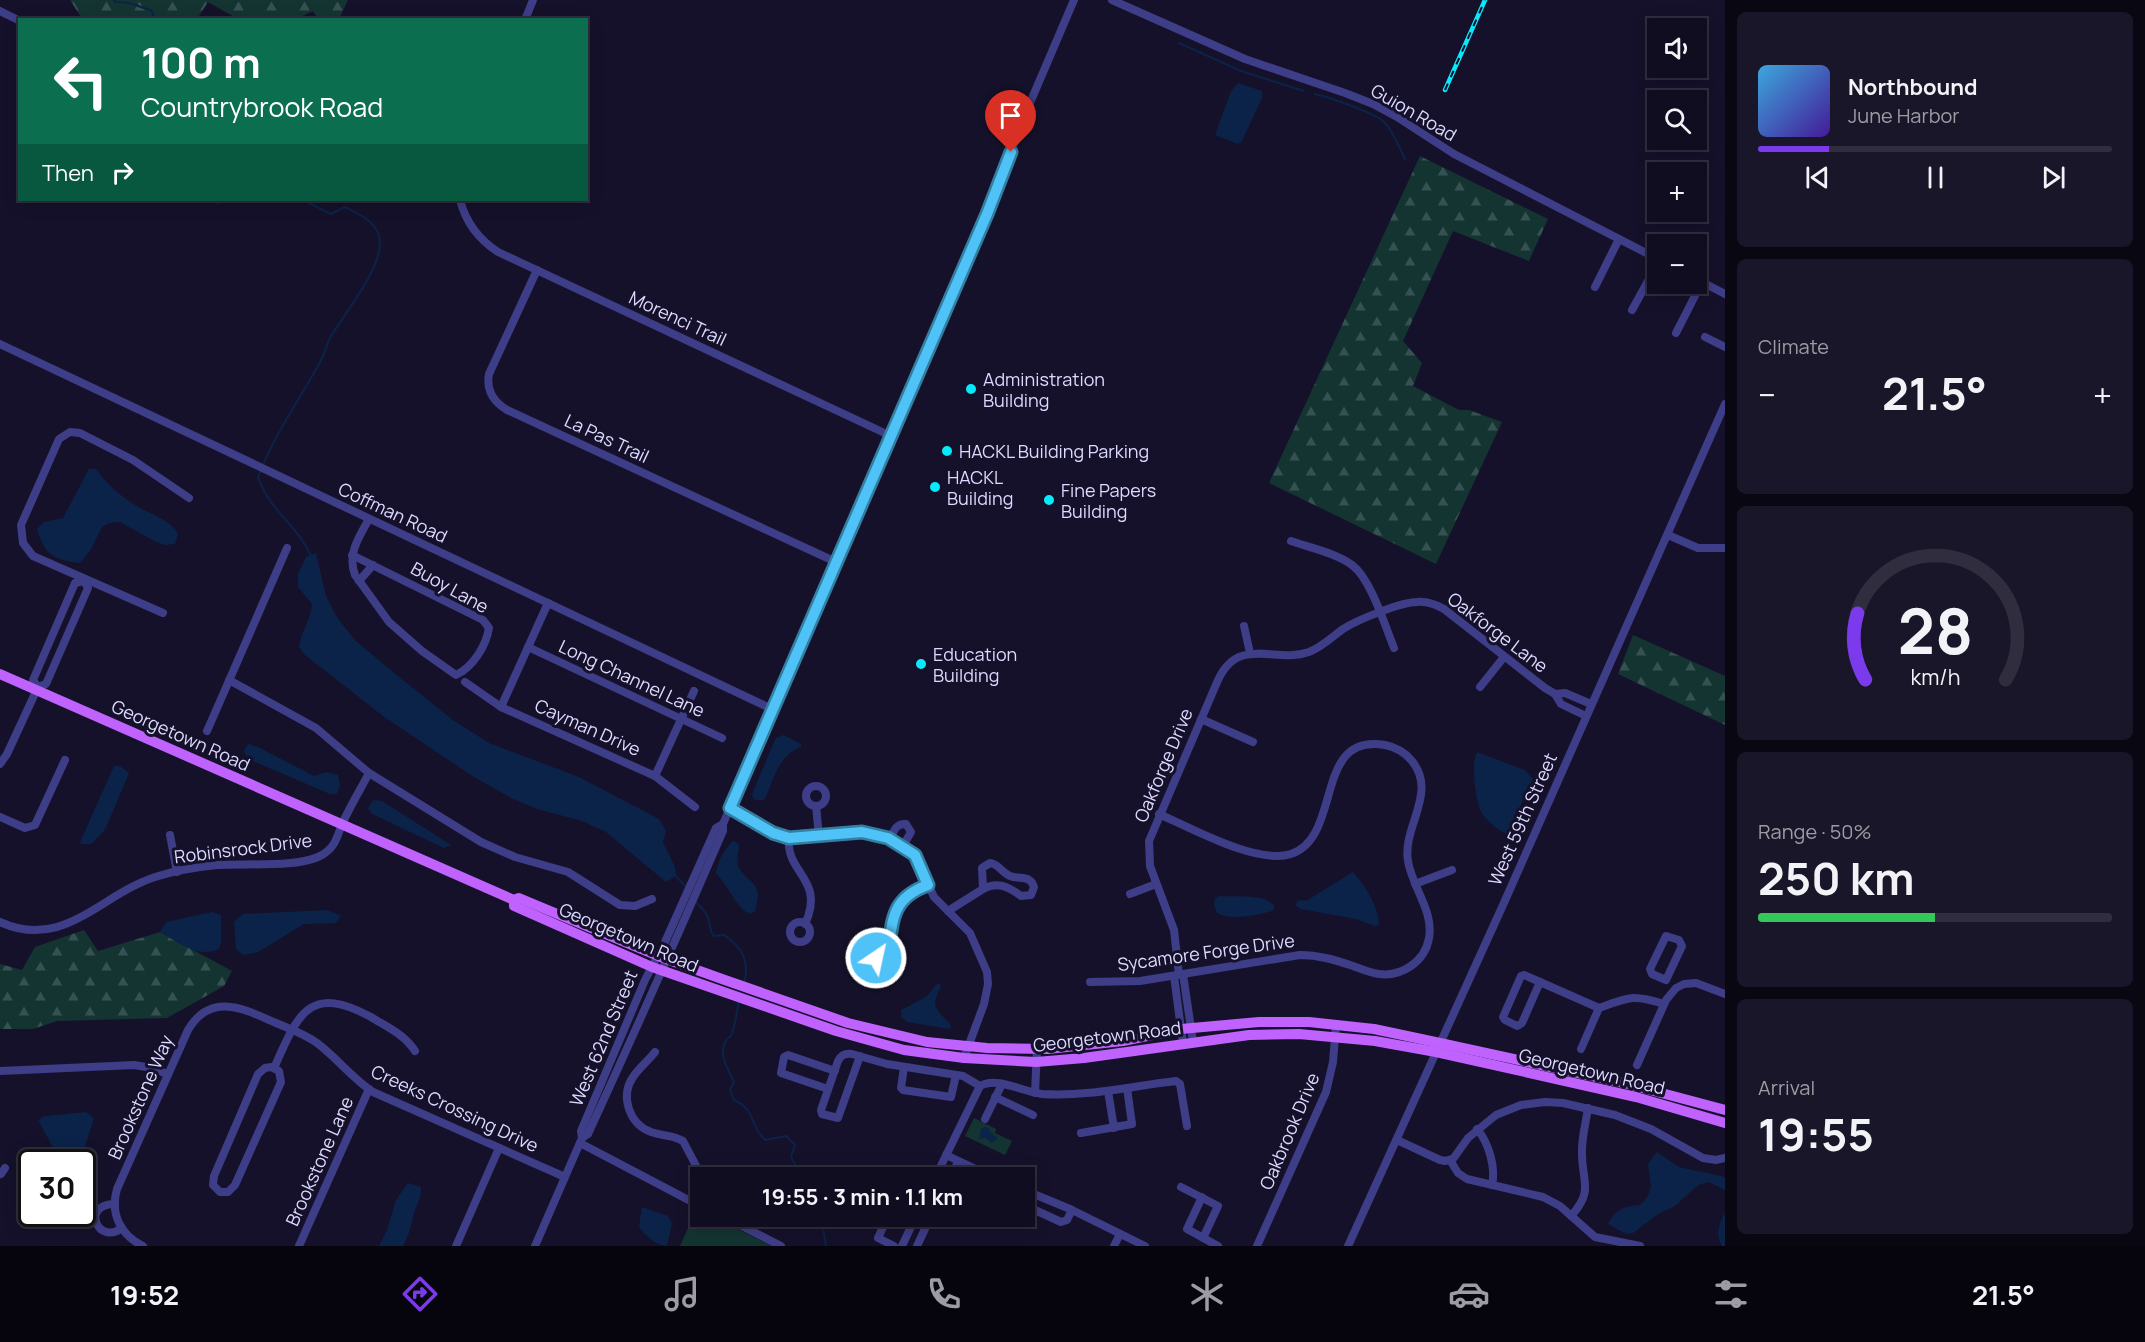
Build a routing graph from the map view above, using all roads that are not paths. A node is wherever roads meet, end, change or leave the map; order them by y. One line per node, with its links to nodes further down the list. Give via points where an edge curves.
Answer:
1 (533, 0): 5 (street)
2 (1074, 0): 22 (street, West 62nd Street)
3 (1112, 0): 8 (street, Guion Road, via 1238,57 1373,104 1454,154)
4 (0, 11): 6 (street)
5 (526, 18)
6 (18, 20)
7 (460, 201): 10 (street, Morenci Trail, via 474,231 485,243)
8 (1619, 239): 9 (street, Guion Road); 13 (street)
9 (1647, 255)
10 (537, 270): 22 (street, Morenci Trail); 30 (street, La Pas Trail, via 489,374 490,392 497,403)
11 (1647, 282): 16 (street)
12 (1707, 284): 15 (street)
13 (1595, 287)
14 (1693, 294): 17 (street)
15 (1725, 294)
16 (1632, 310)
17 (1676, 333)
18 (1705, 337): 20 (street)
19 (0, 344): 24 (street, Coffman Road)
20 (1725, 347)
21 (1725, 404): 25 (street, West 59th Street)
22 (891, 436): 30 (street, West 62nd Street)
23 (189, 498): 32 (street, via 133,460 78,432 65,434 58,441 22,522 21,537 33,556)
24 (369, 519): 29 (street); 34 (street, Coffman Road)
25 (1668, 535): 28 (street, via 1698,548); 49 (street, West 59th Street)
26 (1291, 541): 36 (street, via 1354,566 1366,580)
27 (287, 548): 43 (street)
28 (1725, 548)
29 (352, 555): 31 (street, Buoy Lane); 33 (street)
30 (836, 562): 51 (street, West 62nd Street)
31 (373, 565): 33 (street); 33 (street, Buoy Lane, via 483,620 489,628 487,640 466,671 456,675 422,651 389,622)
32 (84, 580): 35 (street); 46 (street, via 88,588 46,684); 46 (street, via 75,583 33,680)
33 (358, 581)
34 (548, 603): 38 (street); 51 (street, Coffman Road)
35 (163, 613)
36 (1380, 613): 39 (street); 40 (street, Oakforge Lane, via 1347,627 1305,653); 41 (street, Oakforge Lane, via 1412,602 1436,605)
37 (1244, 626): 40 (street)
38 (528, 647): 50 (street); 53 (street, Long Channel Lane)
39 (1394, 648)
40 (1250, 653): 54 (street, Oakforge Drive, via 1224,669)
41 (1504, 657): 45 (street); 48 (street, Oakforge Lane)
42 (0, 674): 46 (main road, Georgetown Road)
43 (229, 680): 55 (street); 60 (street, via 316,728)
44 (465, 682): 50 (street, Cayman Drive)
45 (1480, 687)
46 (37, 688): 59 (street); 67 (main road, Georgetown Road)
47 (694, 692): 53 (street)
48 (1556, 694): 49 (street, Oakforge Lane, via 1565,693); 52 (street, via 1561,704)
49 (1591, 704): 52 (street, West 59th Street)
50 (501, 707): 61 (street, Cayman Drive)
51 (772, 709): 64 (street, West 62nd Street)
52 (1586, 716): 105 (street, West 59th Street)
53 (681, 719): 56 (street, Long Channel Lane); 61 (street)
54 (1201, 719): 57 (street); 65 (street, Oakforge Drive)
55 (207, 731)
56 (722, 738)
57 (1253, 742)
58 (65, 760): 66 (street, via 36,823 23,827)
59 (0, 764)
60 (369, 773): 67 (street, Robinsrock Drive); 81 (street, via 490,847 568,872 620,904 635,906)
61 (655, 776): 63 (street, Cayman Drive)
62 (816, 806): 70 (street)
63 (695, 807)
64 (730, 808): 68 (street, West 62nd Street); 71 (street)
65 (1159, 814): 76 (street, Oakforge Drive, via 1148,850); 77 (street, Sycamore Forge Drive, via 1246,851 1273,856 1292,854 1317,832 1333,776 1343,759 1367,745 1388,746 1409,758 1421,779 1420,801 1407,853)
66 (0, 817)
67 (342, 824): 75 (street, Robinsrock Drive, via 333,845 310,860 215,865); 82 (main road, Georgetown Road)
68 (723, 824): 83 (street, West 62nd Street, via 699,886); 83 (street, West 62nd Street, via 716,828 699,863)
69 (170, 835): 75 (street)
70 (819, 836): 71 (street); 72 (street, via 867,832)
71 (789, 838): 86 (street, via 789,851 811,894)
72 (890, 839): 73 (street); 73 (street, via 899,824 908,825 911,834)
73 (903, 846): 78 (street, via 917,860)
74 (1452, 870): 77 (street)
75 (177, 872): 85 (street, Robinsrock Drive, via 137,884 56,928 28,931)
76 (1156, 884): 80 (street); 90 (street, Oakforge Drive, via 1174,930)
77 (1415, 884): 90 (street, Sycamore Forge Drive, via 1428,919 1429,940 1419,959 1399,972 1379,974 1330,958 1300,955)
78 (928, 885): 84 (street); 87 (street, via 910,893 896,910)
79 (983, 889): 79 (street, via 982,868 990,863 1010,876 1029,879 1034,887 1027,897 1003,886); 84 (street)
80 (1130, 894)
81 (652, 899)
82 (514, 900): 88 (main road, Georgetown Road, via 519,898); 89 (main road, Georgetown Road, via 514,906)
83 (685, 909): 88 (street, West 62nd Street)
84 (948, 911): 104 (street, via 970,933 988,978 984,1004)
85 (0, 922)
86 (805, 924)
87 (889, 949)
88 (662, 958): 89 (street, West 62nd Street); 104 (main road, Georgetown Road, via 871,1029 927,1042)
89 (657, 968): 111 (main road, Georgetown Road, via 872,1042); 119 (street, West 62nd Street); 121 (street, West 62nd Street)
90 (1179, 975): 92 (street, Sycamore Forge Drive, via 1136,981); 100 (street, Oakforge Drive)
91 (1666, 980): 91 (street, via 1682,946 1669,936 1663,939 1650,969); 94 (street)
92 (1090, 981)
93 (1540, 982): 93 (street, via 1521,976 1505,1020 1521,1025); 97 (street)
94 (1674, 990): 95 (street, via 1693,982); 96 (street)
95 (1725, 994)
96 (1664, 1004): 97 (street, via 1633,996); 113 (street)
97 (1599, 1008): 107 (street)
98 (208, 1011): 101 (street, Creeks Crossing Drive, via 219,1006 237,1007); 118 (street, Brookstone Way, via 191,1024)
99 (1336, 1024): 100 (main road, Georgetown Road, via 1278,1022); 102 (street, Oakbrook Drive); 105 (main road, Georgetown Road, via 1383,1031)
100 (1186, 1029): 103 (street, Oakforge Drive); 106 (main road, Georgetown Road, via 1123,1041)
101 (291, 1030): 108 (street, via 309,1009 339,1003 399,1033); 115 (street); 126 (street, Creeks Crossing Drive, via 320,1046)
102 (1335, 1037): 103 (main road, Georgetown Road, via 1249,1035); 105 (main road, Georgetown Road); 179 (street, Oakbrook Drive, via 1326,1092)
103 (1188, 1043): 112 (main road, Georgetown Road)
104 (969, 1046): 106 (main road, Georgetown Road); 111 (street)
105 (1438, 1047): 132 (main road, Georgetown Road, via 1614,1081); 135 (main road, Georgetown Road); 140 (street, West 59th Street)
106 (1037, 1049): 112 (street)
107 (1581, 1049)
108 (415, 1051)
109 (655, 1052): 122 (street)
110 (860, 1056): 114 (street); 117 (street, via 844,1054); 127 (street, via 836,1119 821,1112)
111 (964, 1058): 112 (main road, Georgetown Road)
112 (1036, 1062): 129 (street)
113 (1637, 1065)
114 (904, 1066): 120 (street); 120 (street, via 903,1090 951,1096)
115 (274, 1068): 115 (street, via 265,1068 258,1074 214,1176 213,1185 220,1192 228,1192 235,1185 281,1082 280,1073)
116 (0, 1071): 118 (street, via 134,1065)
117 (835, 1071): 127 (street); 127 (street, via 784,1057 781,1073)
118 (167, 1074): 157 (street, Brookstone Way, via 117,1189)
119 (605, 1074): 121 (street); 141 (street, West 62nd Street, via 580,1131)
120 (956, 1075): 124 (street)
121 (614, 1078): 122 (street); 141 (street, West 62nd Street)
122 (629, 1084): 147 (street, via 627,1103 634,1120 649,1131 683,1141)
123 (1002, 1084): 124 (street, via 988,1082); 129 (street); 130 (street)
124 (980, 1086): 143 (street)
125 (1126, 1088): 128 (street); 136 (street, via 1178,1081); 137 (street, via 1132,1123)
126 (369, 1089): 142 (street, Creeks Crossing Drive); 169 (street, Brookstone Lane)
127 (828, 1089)
128 (1108, 1091): 129 (street); 137 (street)
129 (1035, 1093)
130 (995, 1097): 133 (street); 134 (street)
131 (1588, 1108): 138 (street, via 1551,1102 1521,1105 1496,1115); 144 (street, via 1637,1123 1703,1158); 160 (street, via 1582,1144 1585,1196)
132 (1725, 1110)
133 (1033, 1115)
134 (985, 1119)
135 (1725, 1122)
136 (1187, 1126)
137 (1114, 1128): 139 (street)
138 (1477, 1129): 145 (street); 152 (street, via 1484,1138 1493,1168)
139 (1081, 1133)
140 (1397, 1140): 145 (street, via 1440,1160); 180 (street, West 59th Street)
141 (581, 1141): 151 (street, West 62nd Street); 156 (street)
142 (499, 1148): 151 (street, Creeks Crossing Drive); 170 (street)
143 (946, 1155): 146 (street); 148 (street)
144 (1725, 1158)
145 (1450, 1160): 152 (street, via 1462,1176)
146 (958, 1162): 149 (street); 150 (street)
147 (696, 1167)
148 (940, 1167)
149 (956, 1167)
150 (969, 1167)
151 (565, 1177): 171 (street, West 62nd Street)
152 (1492, 1185): 160 (street, via 1543,1197)
153 (1181, 1186): 155 (street)
154 (1035, 1195): 159 (street)
155 (1202, 1197): 167 (street, via 1218,1206); 167 (street, via 1187,1228)
156 (690, 1201)
157 (115, 1204): 165 (street, Brookstone Way); 165 (street, via 98,1209 97,1225 107,1233)
158 (1035, 1210): 159 (street, via 1062,1222)
159 (1072, 1210): 166 (street)
160 (1571, 1216): 181 (street, via 1597,1238)
161 (744, 1227): 172 (street)
162 (883, 1227): 173 (street, via 878,1238)
163 (911, 1227): 174 (street)
164 (926, 1227): 175 (street)
165 (122, 1228): 168 (street)
166 (1120, 1234): 176 (street); 177 (street)
167 (1203, 1238): 178 (street)
168 (143, 1246)
169 (299, 1246)
170 (456, 1246)
171 (535, 1246)
172 (781, 1246)
173 (894, 1246)
174 (902, 1246)
175 (917, 1246)
176 (1114, 1246)
177 (1145, 1246)
178 (1218, 1246)
179 (1257, 1246)
180 (1348, 1246)
181 (1640, 1246)

